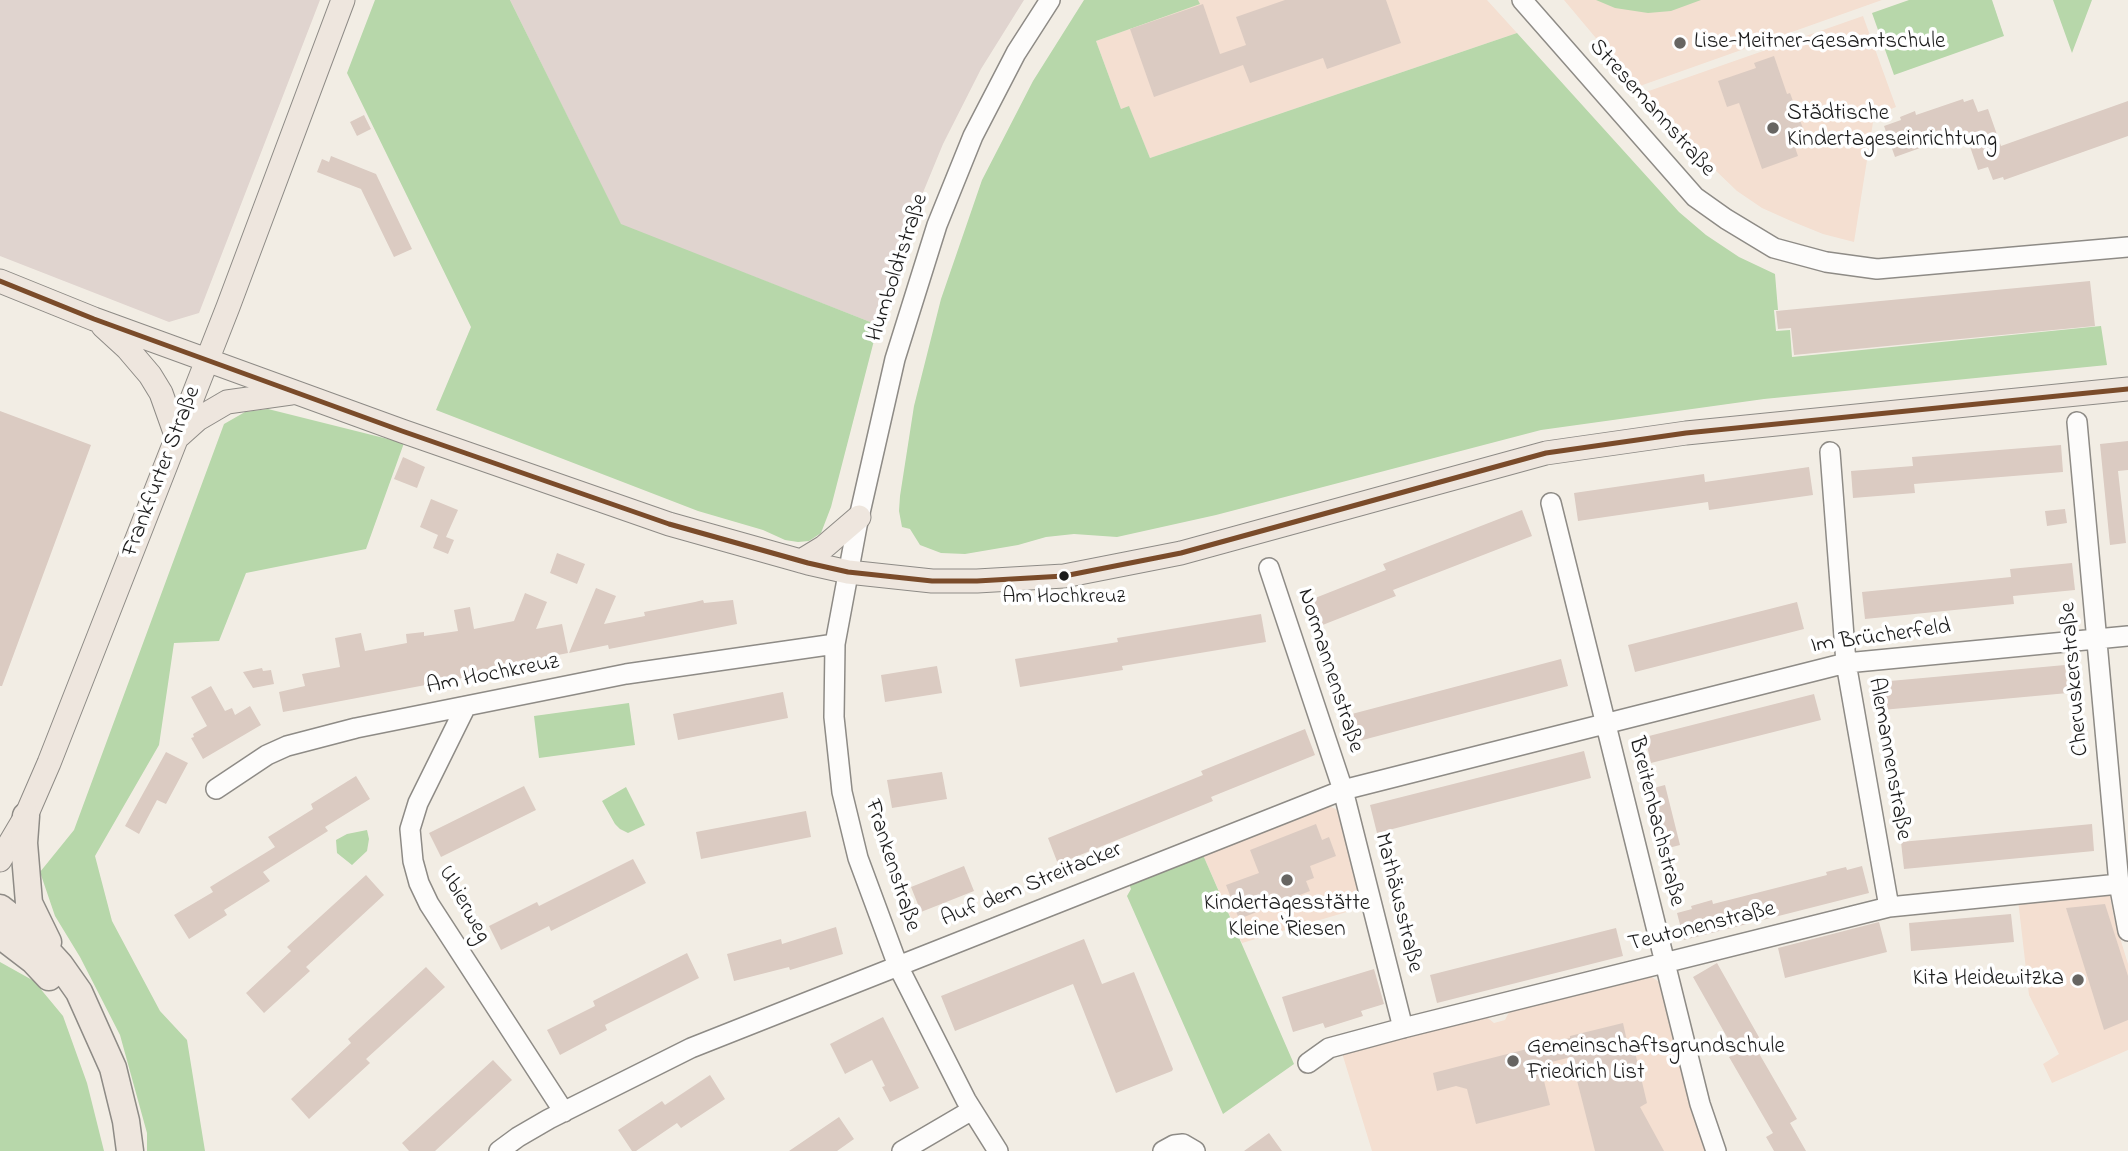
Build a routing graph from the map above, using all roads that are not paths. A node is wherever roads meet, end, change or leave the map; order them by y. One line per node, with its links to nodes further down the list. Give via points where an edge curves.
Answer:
1 (344, 0): 7 (main road, Frankfurter Straße)
2 (1050, 0): 14 (street, Humboldtstraße, via 973,136 937,225 895,359)
3 (1521, 0): 4 (street, Stresemannstraße, via 1695,197 1774,248 1877,269)
4 (2128, 247)
5 (0, 281): 6 (main road)
6 (94, 319): 7 (main road); 11 (main road, via 150,375 162,393)
7 (208, 359): 9 (main road); 11 (main road, Frankfurter Straße)
8 (2128, 389): 17 (main road, via 1686,433 1546,453 1181,553 1064,576 932,581)
9 (296, 392): 11 (main road, via 227,402); 15 (main road, via 669,524)
10 (2077, 422): 19 (street, Cheruskerstraße)
11 (177, 438): 26 (main road, Frankfurter Straße)
12 (1830, 452): 21 (street, Alemannenstraße)
13 (1551, 503): 23 (street, Breitenbachstraße)
14 (859, 517): 15 (main road); 17 (street, Humboldtstraße)
15 (801, 561): 17 (main road)
16 (1269, 568): 25 (street, Normannenstraße)
17 (848, 572): 20 (street, Frankenstraße)
18 (2128, 636): 19 (street, Im Brücherfeld)
19 (2097, 639): 21 (street, Im Brücherfeld); 28 (street, Cheruskerstraße)
20 (835, 644): 22 (street, Am Hochkreuz, via 626,674); 37 (street, Frankenstraße, via 834,717 842,792 858,858)
21 (1846, 663): 23 (street, Im Brücherfeld); 29 (street, Alemannenstraße)
22 (466, 706): 24 (street, Am Hochkreuz, via 287,746); 41 (street, Ubierweg, via 418,803 410,829 413,861 429,904)
23 (1604, 723): 25 (street, Auf dem Streitacker); 35 (street, Breitenbachstraße)
24 (216, 789)
25 (1343, 790): 37 (street, Auf dem Streitacker); 38 (street, Mathäusstraße)
26 (26, 816): 27 (main road, Frankfurter Straße); 36 (highway, via 29,903)
27 (0, 860)
28 (2119, 884): 29 (street, Teutonenstraße); 31 (street, Cheruskerstraße)
29 (1889, 907): 35 (street, Teutonenstraße)
30 (0, 908): 36 (highway)
31 (2128, 931)
32 (0, 935): 34 (highway)
33 (0, 951): 34 (highway)
34 (34, 961): 42 (highway, via 59,988 88,1042 111,1114)
35 (1666, 962): 38 (street, Teutonenstraße); 49 (street, Breitenbachstraße)
36 (60, 965): 43 (highway, via 79,992 113,1068)
37 (898, 965): 40 (street, Frankenstraße); 41 (street, Auf dem Streitacker, via 691,1048)
38 (1403, 1028): 39 (street, Teutonenstraße, via 1329,1048)
39 (1308, 1063)
40 (972, 1110): 45 (street); 46 (street, Frankenstraße)
41 (564, 1112): 44 (street, Auf dem Streitacker, via 517,1136)
42 (116, 1151)
43 (130, 1151)
44 (499, 1151)
45 (902, 1151)
46 (998, 1151)
47 (1163, 1151): 48 (street, via 1183,1144)
48 (1195, 1151)
49 (1716, 1151)

